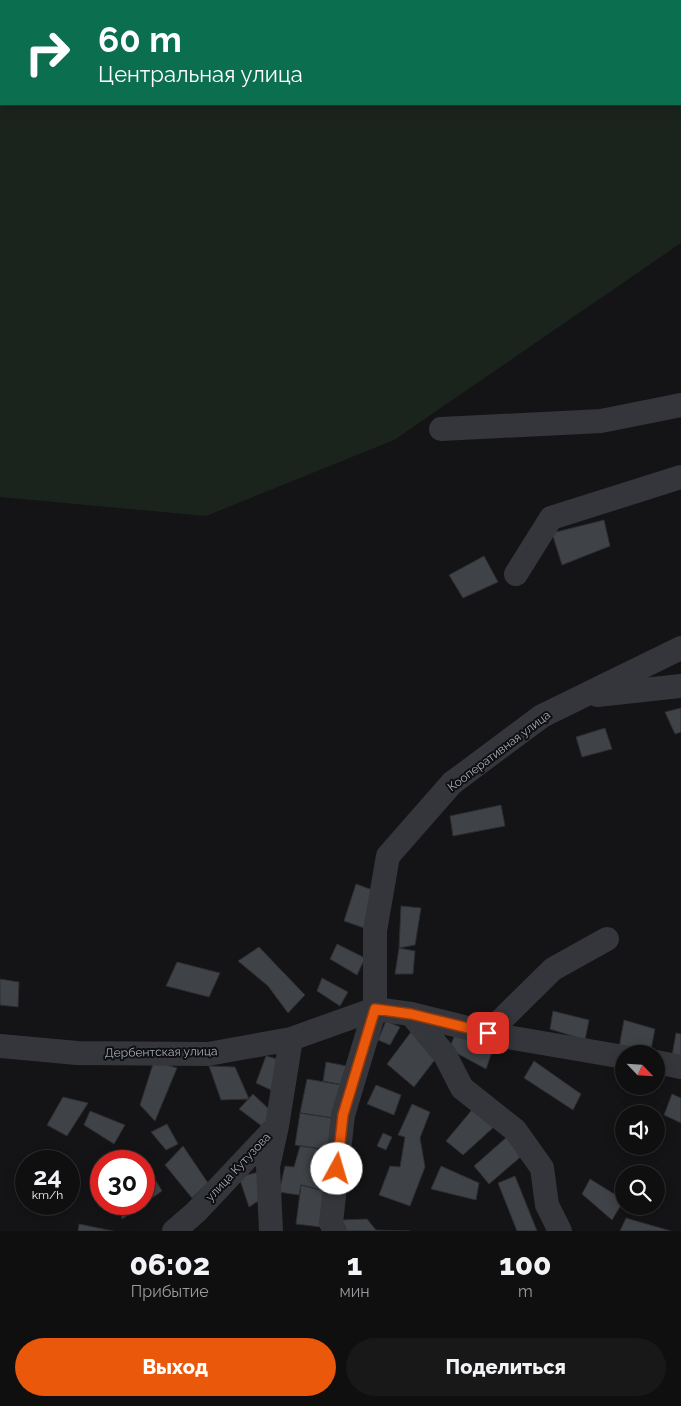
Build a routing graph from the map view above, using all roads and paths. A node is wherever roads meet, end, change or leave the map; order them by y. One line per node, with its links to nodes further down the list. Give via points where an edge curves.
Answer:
1 (681, 405): 2 (street, via 601,422)
2 (441, 429)
3 (681, 477): 4 (street, via 551,518)
4 (516, 574)
5 (681, 648): 7 (street, Кооперативная улица)
6 (681, 686): 7 (street, Кооперативная улица)
7 (580, 697): 9 (street, Кооперативная улица, via 542,716 452,783 388,856 375,931)
8 (607, 939): 11 (street, via 553,969)
9 (375, 1009): 10 (street); 12 (street, Дербентская улица); 20 (street, Кооперативная улица, via 343,1115 331,1223)
10 (411, 1014): 11 (street); 21 (street, via 445,1056 462,1088 515,1130 542,1168 546,1205)
11 (488, 1033): 14 (street)
12 (291, 1039): 13 (street, Дербентская улица, via 208,1054 77,1053); 17 (street, улица Кутузова)
13 (0, 1046)
14 (615, 1055)
15 (665, 1064): 16 (street)
16 (681, 1067)
17 (276, 1126): 18 (street, улица Кутузова); 19 (street, via 268,1167)
18 (179, 1230)
19 (271, 1231)
20 (335, 1231)
21 (560, 1231)

